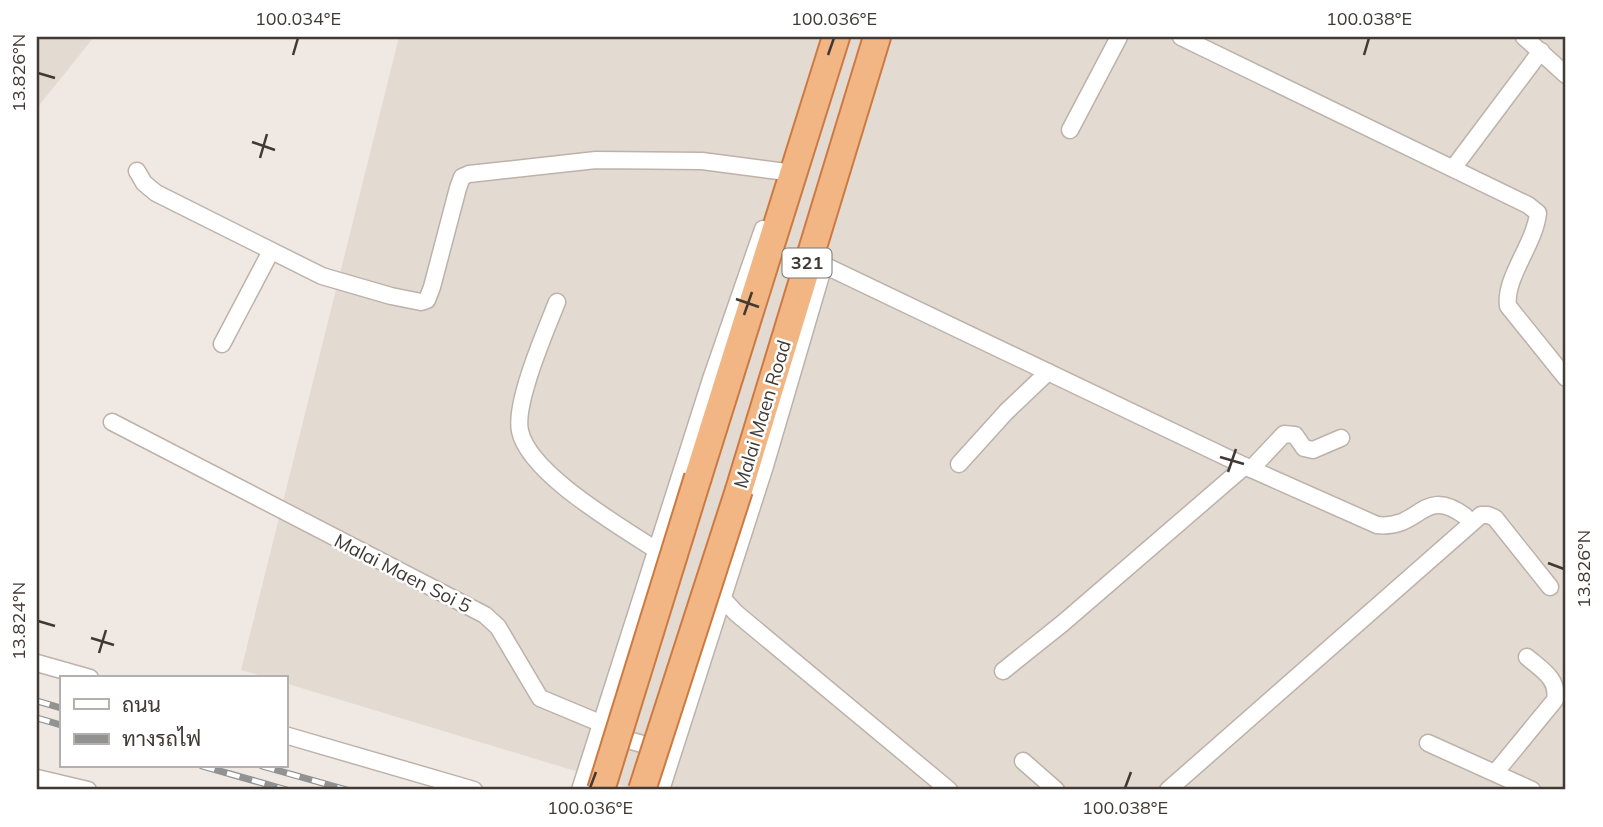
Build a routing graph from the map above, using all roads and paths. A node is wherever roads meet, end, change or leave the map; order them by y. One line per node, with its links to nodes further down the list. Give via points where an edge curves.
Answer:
1 (836, 37): 10 (highway, 321)
2 (877, 37): 12 (highway, Malai Maen Road / 321)
3 (1119, 37): 7 (street)
4 (1181, 37): 8 (street)
5 (1532, 42): 6 (street); 8 (street)
6 (1566, 75)
7 (1070, 130)
8 (1454, 167): 16 (street, via 1538,214 1509,291 1508,306)
9 (138, 171): 11 (street, via 156,193)
10 (792, 179): 11 (street, via 702,161 596,160 469,174 462,177 432,287 427,300 421,302 334,280); 22 (street, via 775,203 751,262); 39 (highway, 321, bridge)
11 (271, 251): 14 (street)
12 (817, 261): 15 (street); 24 (street); 40 (highway, Malai Maen Road / 321, bridge)
13 (557, 302): 22 (street, via 531,370 520,430 550,474)
14 (222, 344)
15 (1048, 372): 19 (street); 20 (street)
16 (1566, 378)
17 (112, 422): 29 (street, Malai Maen Soi 5, via 485,615 498,627 540,698)
18 (1341, 438): 20 (street, via 1313,450 1304,448 1295,435 1284,434)
19 (959, 464)
20 (1248, 468): 21 (street, via 1377,525 1404,522 1433,504); 27 (street)
21 (1465, 516)
22 (656, 550): 29 (street)
23 (1550, 587): 44 (street, via 1495,518 1481,515)
24 (723, 599): 33 (street); 42 (street)
25 (1527, 657): 34 (street, via 1551,677 1557,690 1555,700)
26 (37, 663): 28 (street)
27 (1003, 671)
28 (83, 676)
29 (597, 731): 33 (street, via 649,746); 38 (street)
30 (287, 737): 37 (street)
31 (1428, 743): 34 (street)
32 (1023, 761): 43 (street)
33 (669, 767): 41 (street)
34 (1495, 773): 45 (street)
35 (37, 778): 36 (street)
36 (88, 790)
37 (474, 790)
38 (580, 790)
39 (601, 790)
40 (642, 790)
41 (661, 790)
42 (949, 790)
43 (1056, 790)
44 (1168, 790)
45 (1532, 790)

